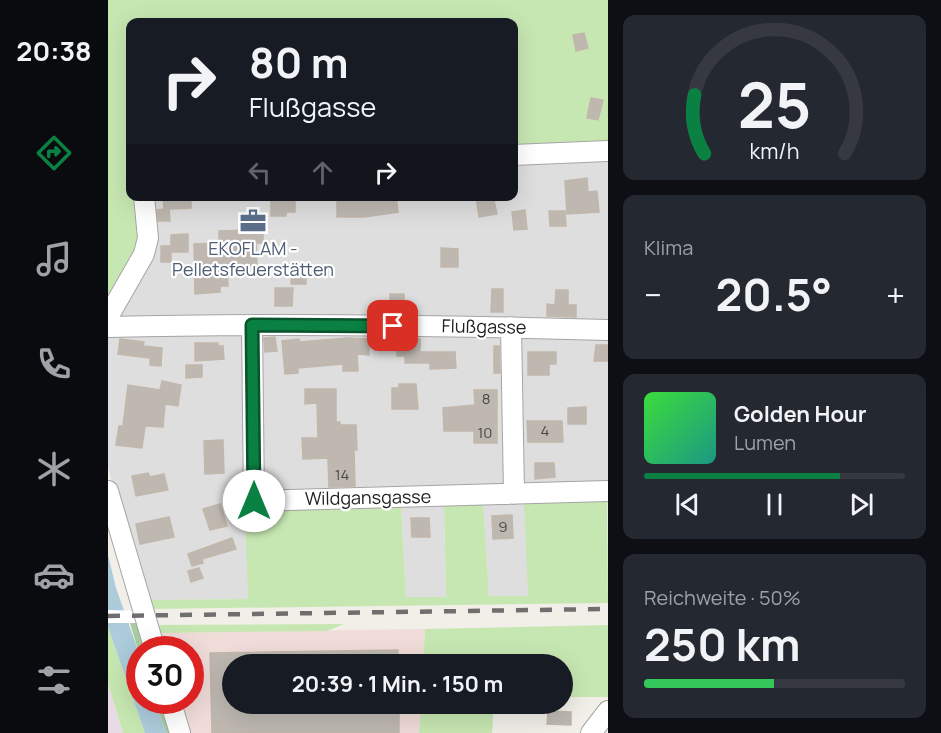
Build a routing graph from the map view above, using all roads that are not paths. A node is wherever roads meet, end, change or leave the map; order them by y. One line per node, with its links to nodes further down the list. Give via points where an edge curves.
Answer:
1 (608, 151): 2 (street)
2 (518, 155)
3 (144, 201): 4 (street, via 148,238 144,254)
4 (108, 317)
5 (252, 325): 6 (street, Flußgasse); 7 (street, Flußgasse); 11 (street, Wildgansgasse, via 254,501)
6 (108, 327)
7 (511, 327): 8 (street, Flußgasse); 11 (street)
8 (608, 330)
9 (108, 491): 12 (street)
10 (608, 491): 11 (street, Wildgansgasse)
11 (514, 494)
12 (151, 636)
13 (608, 711): 16 (street)
14 (174, 714): 15 (street)
15 (180, 733)
16 (591, 733)

